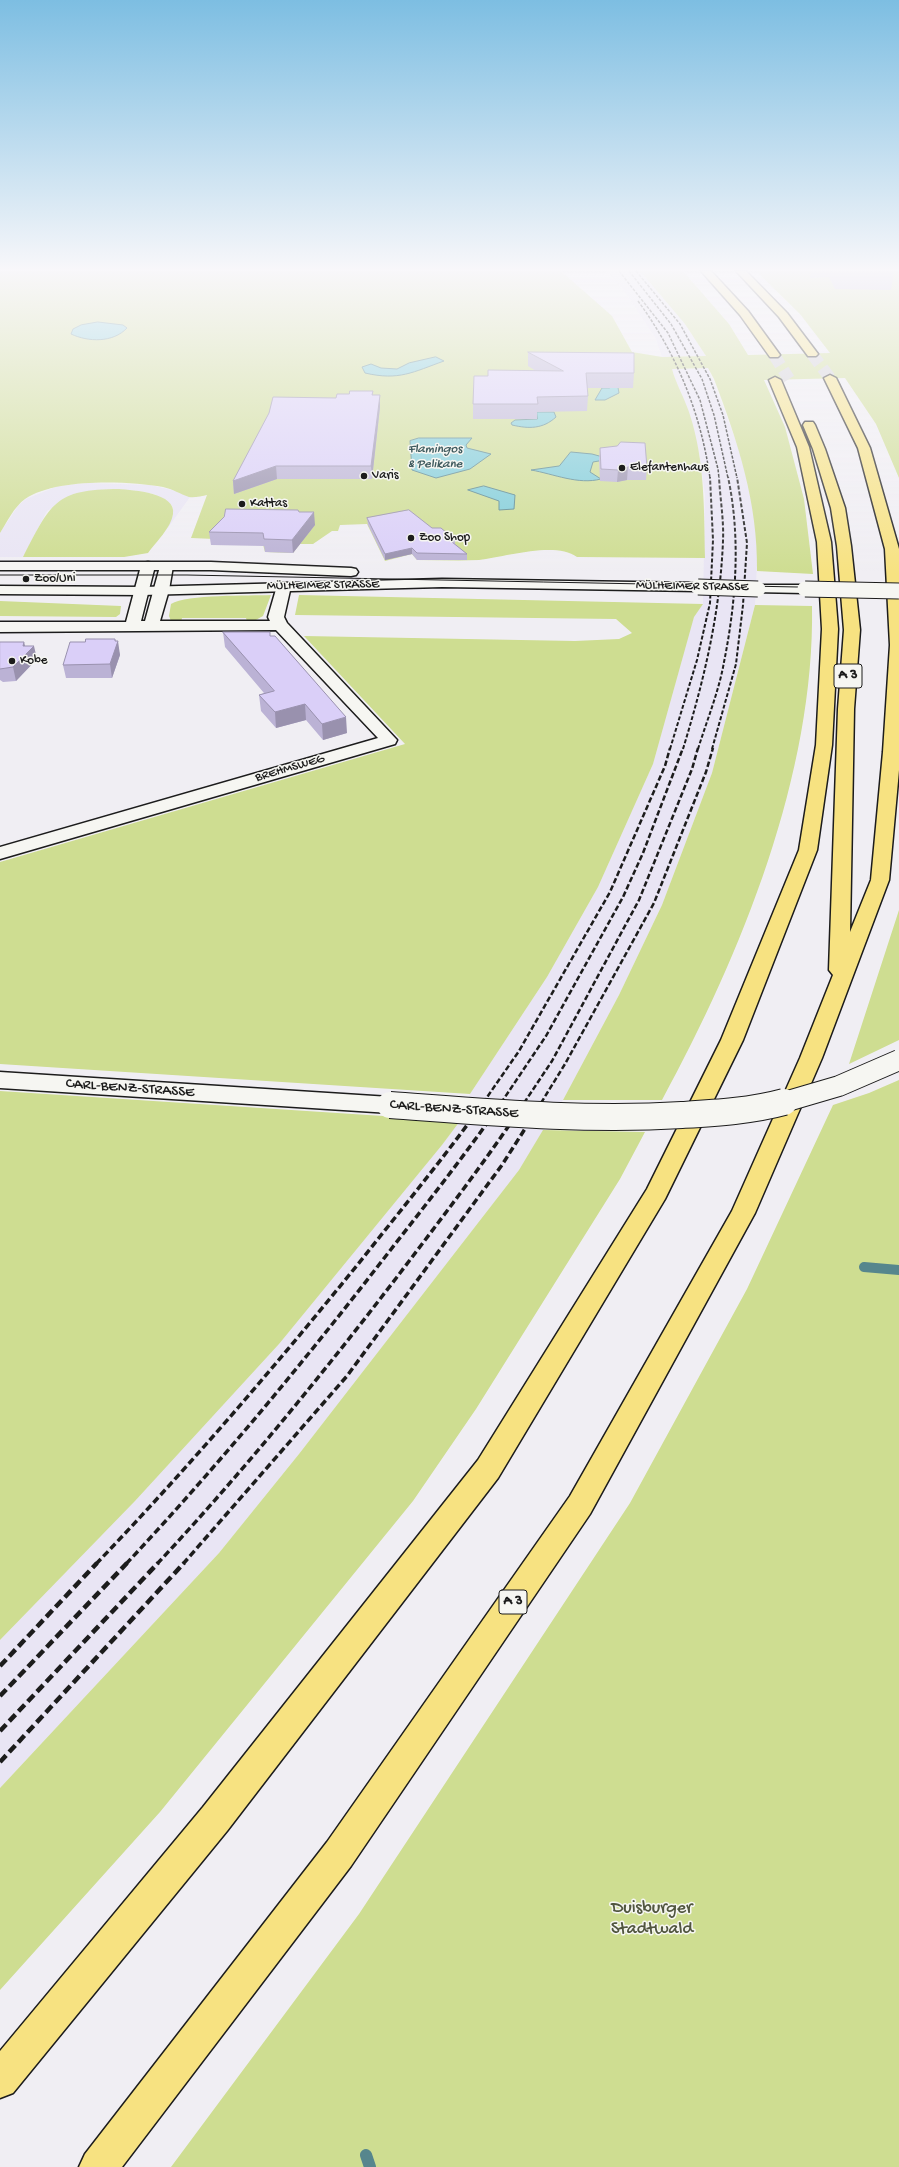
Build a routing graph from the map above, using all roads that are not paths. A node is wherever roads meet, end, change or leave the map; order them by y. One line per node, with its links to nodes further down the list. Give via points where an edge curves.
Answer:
1 (777, 372): 21 (highway, A 3, via 803,447 824,542 830,629 824,745 808,850 732,1040 657,1193 488,1469 215,1819)
2 (778, 372): 18 (highway, A 3, via 819,449 838,508 844,546 852,630 845,725)
3 (830, 378): 18 (highway, via 864,448 892,549 898,645 892,752 880,880)
4 (0, 566): 5 (street, MÜLHEIMER STRASSE)
5 (148, 566): 6 (street, MÜLHEIMER STRASSE); 11 (street)
6 (166, 566): 7 (street, MÜLHEIMER STRASSE, via 313,570); 10 (street)
7 (484, 583): 8 (street, MÜLHEIMER STRASSE); 12 (street, MÜLHEIMER STRASSE, bridge)
8 (284, 586): 10 (street, MÜLHEIMER STRASSE); 13 (street, via 276,617)
9 (0, 590): 11 (street, MÜLHEIMER STRASSE)
10 (162, 590): 11 (street, MÜLHEIMER STRASSE); 15 (street)
11 (142, 591): 14 (street)
12 (899, 591)
13 (280, 624): 15 (street); 17 (street, BREHMSWEG, via 389,740)
14 (132, 626): 15 (street); 16 (street)
15 (151, 626)
16 (0, 627)
17 (0, 853)
18 (839, 984): 22 (highway, A 3, via 811,1058 743,1213 580,1505 339,1854)
19 (899, 1060): 20 (street, CARL-BENZ-STRASSE, bridge, via 847,1083 806,1096 753,1108 702,1115 636,1118 549,1116)
20 (0, 1080)
21 (0, 2080)
22 (98, 2167)

